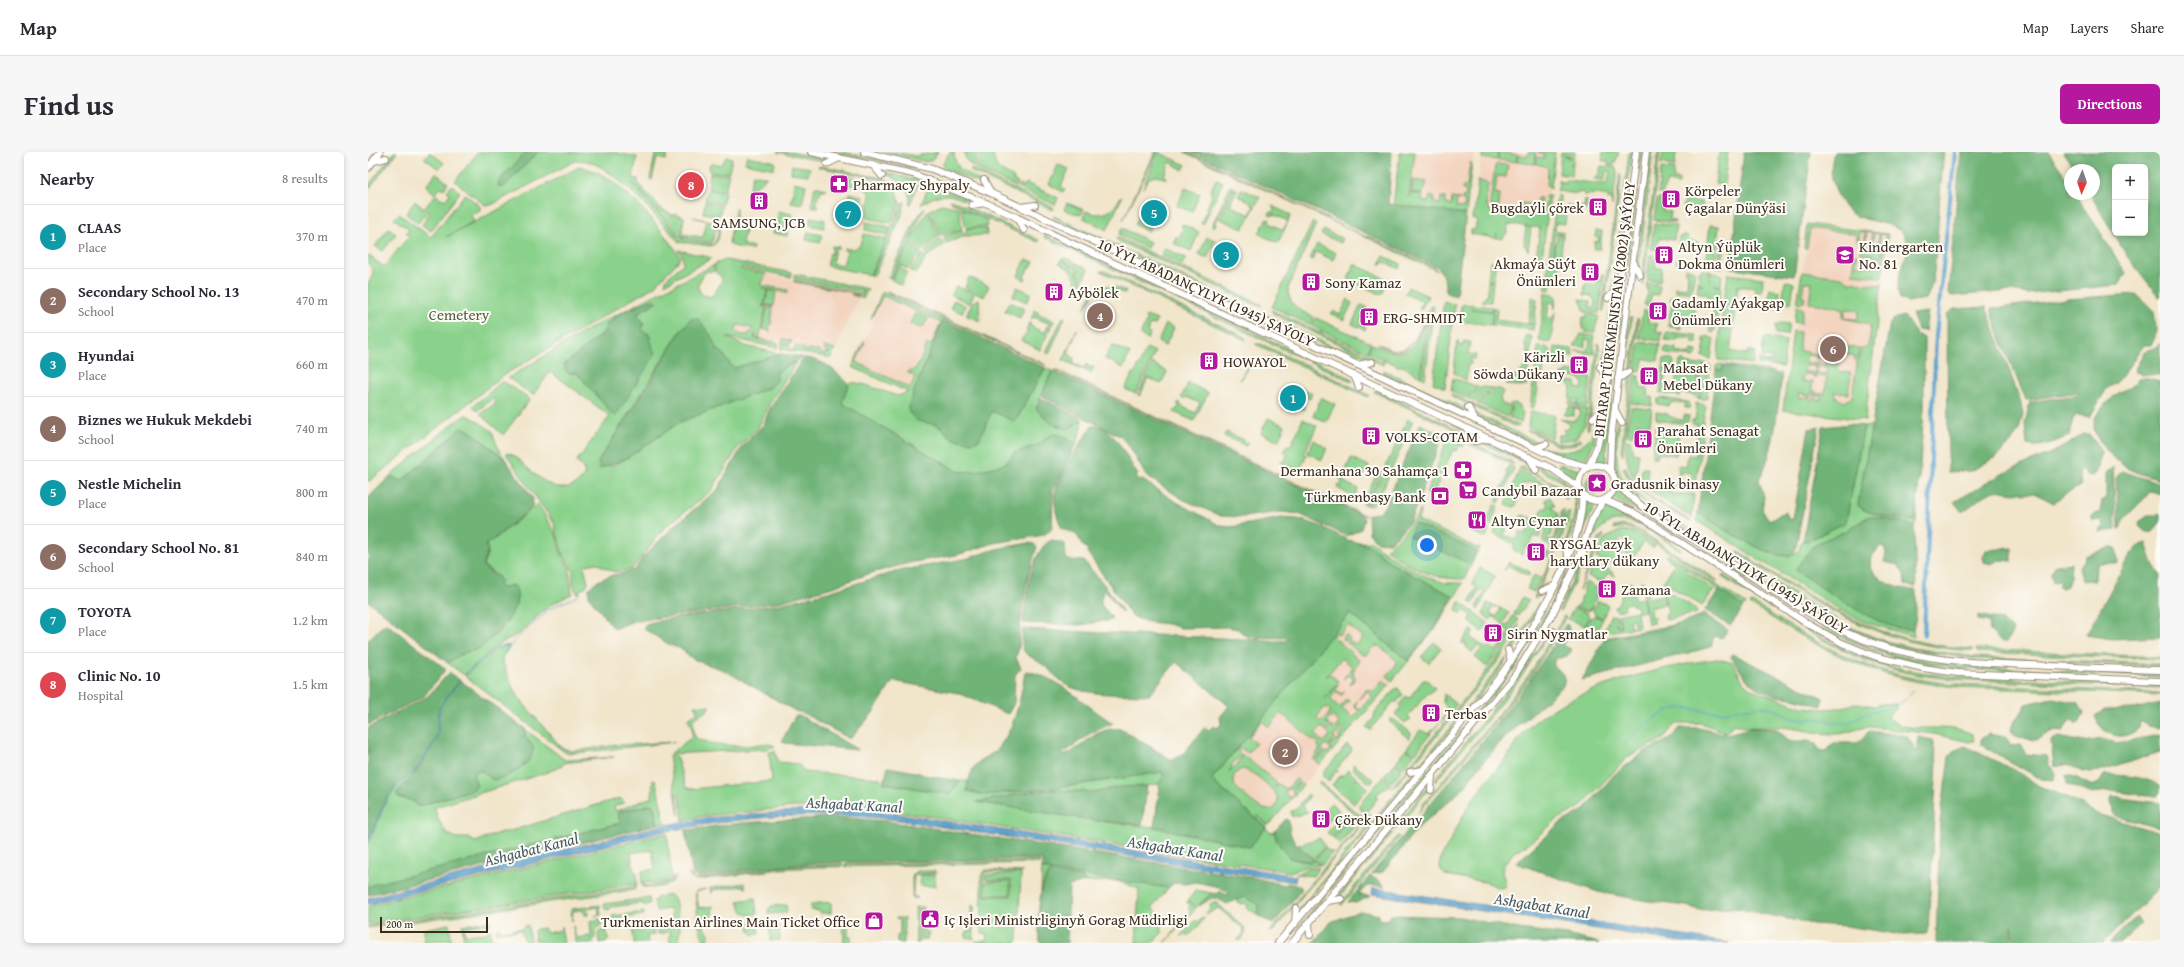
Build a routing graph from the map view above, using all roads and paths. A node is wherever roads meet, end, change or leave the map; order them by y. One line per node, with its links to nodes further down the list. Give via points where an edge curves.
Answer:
1 (380, 152): 9 (main road)
2 (811, 152): 8 (main road, 10 ÝYL ABADANÇYLYK (1945) ŞAÝOLY)
3 (864, 152): 6 (main road, 10 ÝYL ABADANÇYLYK (1945) ŞAÝOLY)
4 (1636, 152): 24 (main road, BITARAP TÜRKMENISTAN (2002) ŞAÝOLY)
5 (1646, 152): 22 (main road, BITARAP TÜRKMENISTAN (2002) ŞAÝOLY)
6 (878, 153): 15 (main road, 10 ÝYL ABADANÇYLYK (1945) ŞAÝOLY, via 932,169)
7 (386, 158): 9 (main road)
8 (839, 158): 10 (main road); 11 (main road, 10 ÝYL ABADANÇYLYK (1945) ŞAÝOLY)
9 (374, 161): 12 (main road)
10 (827, 164)
11 (872, 164): 13 (main road); 16 (main road, 10 ÝYL ABADANÇYLYK (1945) ŞAÝOLY, via 926,178)
12 (368, 168)
13 (882, 176)
14 (984, 180): 15 (main road)
15 (991, 194): 19 (main road, 10 ÝYL ABADANÇYLYK (1945) ŞAÝOLY)
16 (986, 202): 17 (main road); 20 (main road, 10 ÝYL ABADANÇYLYK (1945) ŞAÝOLY)
17 (972, 205)
18 (1035, 205): 19 (main road)
19 (1021, 207): 27 (main road, 10 ÝYL ABADANÇYLYK (1945) ŞAÝOLY)
20 (1016, 217): 21 (main road); 30 (main road, 10 ÝYL ABADANÇYLYK (1945) ŞAÝOLY)
21 (1024, 230)
22 (1632, 261): 23 (main road); 32 (main road, BITARAP TÜRKMENISTAN (2002) ŞAÝOLY)
23 (1640, 275)
24 (1619, 287): 25 (main road); 31 (main road, BITARAP TÜRKMENISTAN (2002) ŞAÝOLY)
25 (1608, 298)
26 (1372, 362): 27 (main road)
27 (1358, 365): 38 (main road, 10 ÝYL ABADANÇYLYK (1945) ŞAÝOLY)
28 (1600, 367): 31 (main road)
29 (1628, 372): 32 (main road)
30 (1354, 376): 33 (main road); 40 (main road, 10 ÝYL ABADANÇYLYK (1945) ŞAÝOLY)
31 (1608, 378): 35 (main road, BITARAP TÜRKMENISTAN (2002) ŞAÝOLY)
32 (1618, 379): 36 (main road, BITARAP TÜRKMENISTAN (2002) ŞAÝOLY)
33 (1359, 387)
34 (1468, 407): 38 (main road)
35 (1604, 408): 37 (main road); 45 (main road, BITARAP TÜRKMENISTAN (2002) ŞAÝOLY, via 1598,444)
36 (1615, 410): 39 (main road); 47 (main road, BITARAP TÜRKMENISTAN (2002) ŞAÝOLY)
37 (1593, 418)
38 (1474, 420): 43 (main road, 10 ÝYL ABADANÇYLYK (1945) ŞAÝOLY)
39 (1622, 423)
40 (1490, 439): 41 (main road); 44 (main road, 10 ÝYL ABADANÇYLYK (1945) ŞAÝOLY)
41 (1475, 441)
42 (1546, 444): 43 (main road)
43 (1535, 448): 45 (main road, 10 ÝYL ABADANÇYLYK (1945) ŞAÝOLY, via 1563,461)
44 (1529, 457): 46 (main road); 49 (main road, 10 ÝYL ABADANÇYLYK (1945) ŞAÝOLY, via 1561,473)
45 (1588, 467): 47 (main road, via 1601,465); 49 (main road, via 1579,477)
46 (1536, 470)
47 (1610, 470): 48 (main road)
48 (1615, 482): 51 (main road, via 1613,492); 62 (main road, 10 ÝYL ABADANÇYLYK (1945) ŞAÝOLY, via 1636,502 1743,571 1810,612 1869,642 1912,655 1959,662)
49 (1578, 487): 50 (main road)
50 (1582, 494): 51 (main road, via 1593,501); 54 (main road, via 1580,521)
51 (1604, 500): 53 (main road, via 1592,520); 63 (main road, 10 ÝYL ABADANÇYLYK (1945) ŞAÝOLY, via 1633,512 1808,624 1874,656 1923,668 1958,673)
52 (1563, 543): 54 (main road)
53 (1582, 549): 55 (main road); 59 (main road)
54 (1568, 555): 56 (main road)
55 (1586, 563)
56 (1554, 586): 57 (main road); 61 (main road, via 1526,640)
57 (1542, 591)
58 (1553, 631): 59 (main road)
59 (1541, 634): 66 (main road, via 1500,696)
60 (1508, 650): 61 (main road)
61 (1511, 662): 64 (main road)
62 (2160, 670)
63 (2160, 681)
64 (1423, 770): 65 (main road); 72 (main road)
65 (1410, 772)
66 (1432, 775): 67 (main road); 69 (main road)
67 (1432, 790)
68 (1341, 899): 69 (main road)
69 (1327, 901): 71 (main road)
70 (1296, 908): 72 (main road)
71 (1309, 923): 73 (main road); 75 (main road)
72 (1295, 924): 74 (main road)
73 (1310, 935)
74 (1277, 943)
75 (1292, 943)

